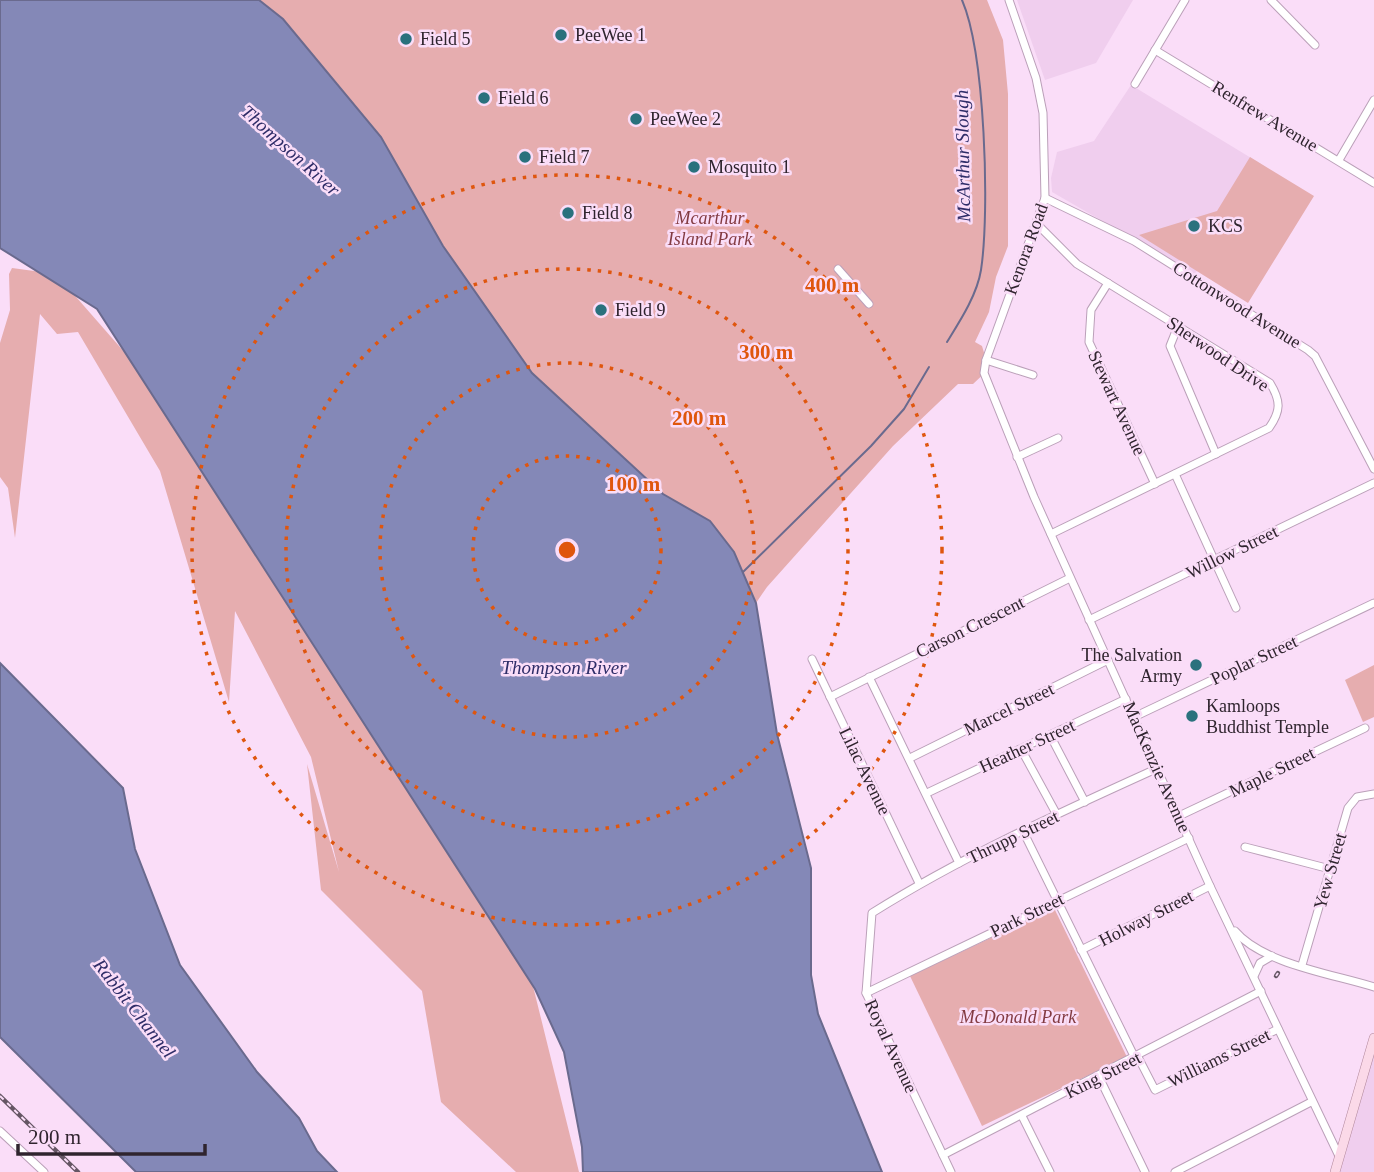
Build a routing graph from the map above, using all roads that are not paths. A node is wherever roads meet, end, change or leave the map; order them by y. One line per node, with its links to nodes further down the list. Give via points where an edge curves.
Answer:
1 (1009, 0): 10 (street, Kenora Road, via 1043,113)
2 (1185, 0): 5 (street)
3 (1271, 0): 4 (street)
4 (1315, 45)
5 (1156, 50): 6 (street); 8 (street, Renfrew Avenue)
6 (1135, 84)
7 (1374, 100): 8 (street)
8 (1339, 160): 9 (street, Renfrew Avenue)
9 (1374, 183)
10 (1045, 198): 11 (street, Kenora Road); 22 (street, Cottonwood Avenue, via 1134,241 1308,350)
11 (1036, 223): 13 (street, Sherwood Drive, via 1077,264); 16 (street, Kenora Road)
12 (838, 269): 14 (street)
13 (1108, 283): 15 (street, Sherwood Drive); 25 (street, Stewart Avenue, via 1091,310 1089,342)
14 (869, 304)
15 (1178, 326): 20 (street, via 1170,346); 20 (street, Sherwood Drive, via 1270,383 1278,396 1278,416 1269,428)
16 (986, 360): 17 (street, Kenora Road); 18 (street)
17 (984, 373): 21 (street, MacKenzie Avenue)
18 (1034, 375)
19 (1058, 438): 21 (street)
20 (1216, 454): 23 (street, Sherwood Drive)
21 (1017, 457): 26 (street, MacKenzie Avenue)
22 (1374, 469)
23 (1175, 474): 25 (street, Sherwood Drive); 27 (street)
24 (1374, 483): 27 (street, Willow Street)
25 (1155, 484): 26 (street, Sherwood Drive)
26 (1051, 534): 28 (street, MacKenzie Avenue)
27 (1215, 561): 30 (street); 31 (street, Willow Street)
28 (1070, 578): 31 (street, MacKenzie Avenue); 34 (street, Carson Crescent)
29 (1374, 603): 37 (street, Poplar Street)
30 (1236, 608)
31 (1089, 620): 33 (street, MacKenzie Avenue)
32 (812, 659): 35 (street, Lilac Avenue)
33 (1108, 660): 36 (street, MacKenzie Avenue); 41 (street, Marcel Street)
34 (869, 677): 35 (street, Carson Crescent); 41 (street)
35 (830, 697): 53 (street, Lilac Avenue)
36 (1126, 699): 37 (street, MacKenzie Avenue); 39 (street, Heather Street)
37 (1134, 717): 42 (street, MacKenzie Avenue)
38 (1365, 728): 47 (street, Maple Street)
39 (1050, 735): 40 (street, Heather Street); 45 (street)
40 (1021, 748): 43 (street, Heather Street); 46 (street)
41 (910, 758): 43 (street)
42 (1158, 768): 45 (street, Thrupp Street); 47 (street, MacKenzie Avenue)
43 (927, 793): 51 (street)
44 (1374, 794): 52 (street, Yew Street, via 1357,797 1349,808)
45 (1085, 802): 46 (street, Thrupp Street)
46 (1057, 815): 48 (street, Thrupp Street)
47 (1179, 816): 49 (street, MacKenzie Avenue)
48 (1023, 831): 51 (street, Thrupp Street); 55 (street)
49 (1189, 838): 54 (street, MacKenzie Avenue); 55 (street, Park Street)
50 (1245, 846): 52 (street)
51 (959, 863): 53 (street, Thrupp Street)
52 (1330, 869): 60 (street, Yew Street)
53 (919, 883): 56 (street, Thrupp Street)
54 (1210, 886): 57 (street, MacKenzie Avenue); 58 (street, Holway Street)
55 (1058, 900): 58 (street); 64 (street, Park Street)
56 (872, 913): 64 (street, Royal Avenue)
57 (1228, 923): 59 (street, via 1243,940); 61 (street, MacKenzie Avenue)
58 (1081, 950): 67 (street)
59 (1272, 956): 60 (street); 61 (street, via 1260,963)
60 (1302, 965): 62 (street)
61 (1254, 976): 63 (street, MacKenzie Avenue)
62 (1374, 987)
63 (1261, 991): 65 (street, MacKenzie Avenue); 67 (street, King Street)
64 (866, 993): 73 (street, Royal Avenue)
65 (1278, 1028): 67 (street, Williams Street, via 1155,1090); 70 (street, MacKenzie Avenue)
66 (1374, 1038): 68 (main road)
67 (1137, 1058): 69 (street, King Street)
68 (1370, 1066): 74 (main road)
69 (1099, 1077): 71 (street, King Street); 78 (street)
70 (1311, 1102): 74 (street, MacKenzie Avenue); 79 (street)
71 (1022, 1116): 73 (street, King Street); 77 (street)
72 (0, 1130): 75 (street)
73 (943, 1155): 76 (street, Royal Avenue)
74 (1339, 1156): 80 (main road)
75 (44, 1172)
76 (951, 1172)
77 (1049, 1172)
78 (1145, 1172)
79 (1175, 1172)
80 (1335, 1172)

